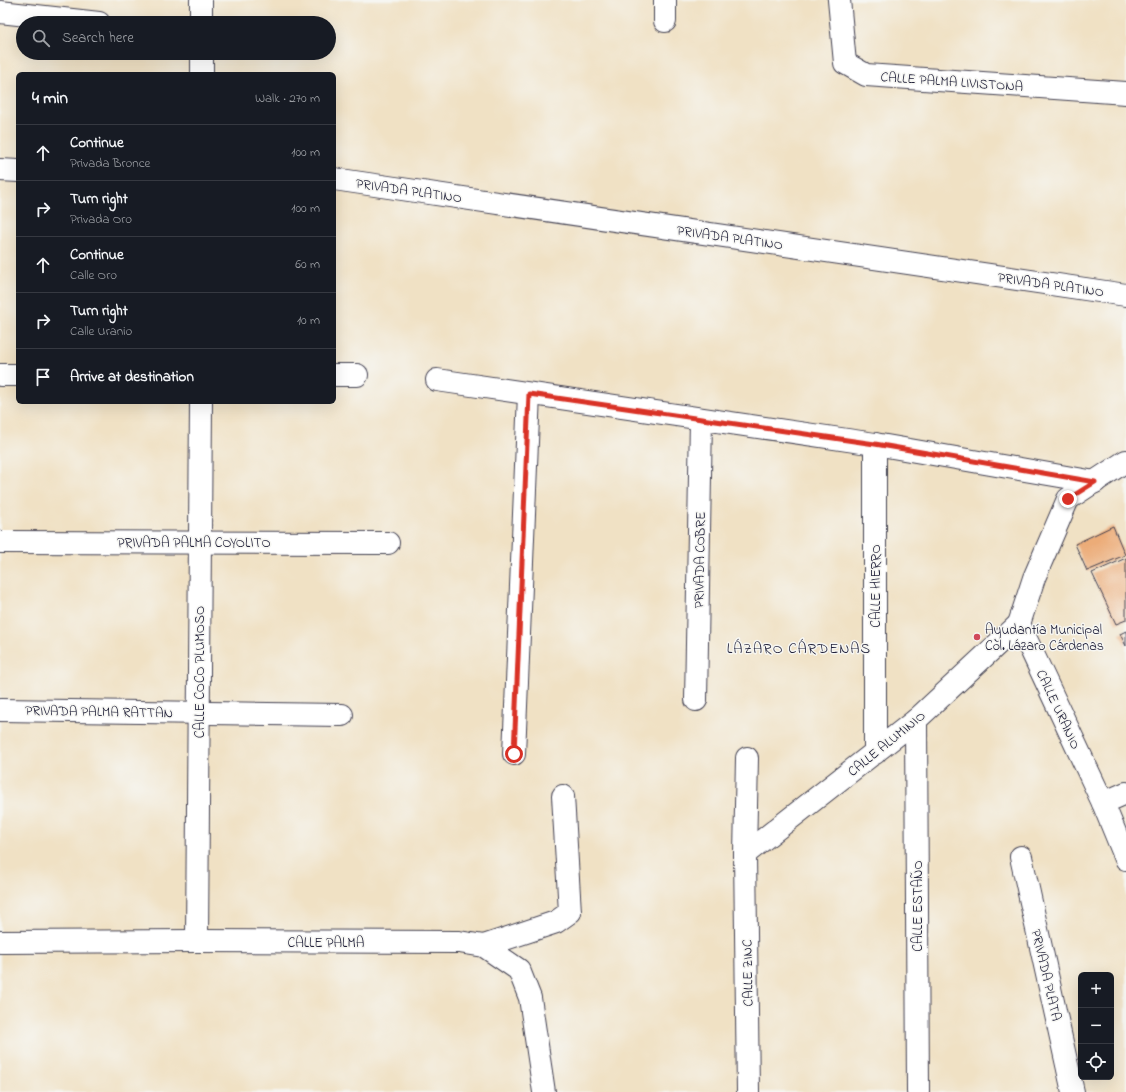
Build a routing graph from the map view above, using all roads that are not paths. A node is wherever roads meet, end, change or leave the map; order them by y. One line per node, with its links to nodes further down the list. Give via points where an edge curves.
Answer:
1 (201, 0): 5 (street)
2 (839, 0): 8 (street, CALLE PALMA LIVISTONA, via 845,63 866,75)
3 (0, 12): 4 (street)
4 (36, 16)
5 (201, 16)
6 (202, 60): 7 (street)
7 (202, 72)
8 (1126, 93)
9 (0, 170): 10 (street)
10 (16, 171)
11 (336, 179): 12 (street, PRIVADA PLATINO)
12 (1126, 295)
13 (0, 375): 14 (street)
14 (16, 375)
15 (336, 375): 16 (street)
16 (357, 375)
17 (437, 380): 18 (street)
18 (529, 394): 20 (street); 34 (street)
19 (201, 404): 25 (street, CALLE COCO PLUMOSO)
20 (701, 419): 21 (street); 28 (street, PRIVADA COBRE)
21 (875, 444): 23 (street); 33 (street, CALLE HIERRO)
22 (1126, 461): 23 (street)
23 (1095, 482): 27 (street, via 1068,499 1034,578)
24 (0, 542): 25 (street, PRIVADA PALMA COYOLITO)
25 (200, 542): 26 (street, PRIVADA PALMA COYOLITO); 30 (street, CALLE COCO PLUMOSO)
26 (388, 544)
27 (1019, 624): 32 (street, CALLE ALUMINIO); 38 (street, CALLE URANIO)
28 (696, 700)
29 (0, 710): 30 (street, PRIVADA PALMA RATTAN)
30 (199, 713): 31 (street, PRIVADA PALMA RATTAN); 42 (street, CALLE COCO PLUMOSO)
31 (342, 715)
32 (916, 720): 33 (street, CALLE ALUMINIO); 47 (street, CALLE ESTAÑO)
33 (874, 753): 39 (street, CALLE ALUMINIO)
34 (514, 754)
35 (747, 758): 39 (street, CALLE ZINC)
36 (1126, 793): 38 (street)
37 (563, 796): 44 (street, via 570,912 556,922)
38 (1103, 803): 41 (street, CALLE URANIO)
39 (745, 854): 46 (street, CALLE ZINC)
40 (1021, 857): 48 (street, PRIVADA PLATA)
41 (1126, 859)
42 (197, 941): 43 (street, CALLE PALMA); 44 (street, CALLE PALMA, via 459,942)
43 (0, 942)
44 (484, 946): 45 (street, CALLE PALMA, via 519,970 530,998)
45 (544, 1092)
46 (748, 1092)
47 (918, 1092)
48 (1073, 1092)

